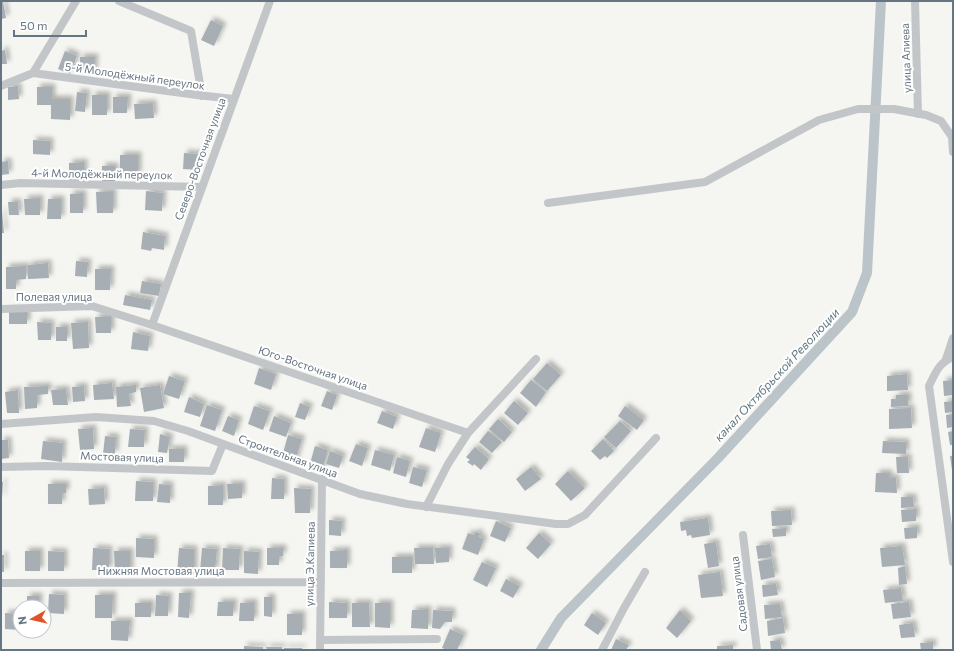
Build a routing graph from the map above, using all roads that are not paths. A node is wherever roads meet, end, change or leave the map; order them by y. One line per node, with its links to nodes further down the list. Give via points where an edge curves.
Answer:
1 (76, 1): 5 (street)
2 (120, 1): 7 (street, via 191,31)
3 (270, 1): 8 (street, Северо-Восточная улица)
4 (915, 1): 9 (street, улица Алиева)
5 (33, 73): 6 (street); 7 (street, 5-й Молодёжный переулок)
6 (1, 86)
7 (202, 96): 8 (street, 5-й Молодёжный переулок)
8 (234, 99): 12 (street, Северо-Восточная улица)
9 (918, 114): 10 (street, via 941,121 952,137); 13 (street, via 894,109 858,109 819,120 705,182)
10 (953, 152)
11 (1, 185): 12 (street, 4-й Молодёжный переулок, via 20,183)
12 (202, 187): 15 (street, Северо-Восточная улица)
13 (548, 203)
14 (1, 309): 15 (street, Полевая улица, via 92,306)
15 (152, 325): 20 (street, Юго-Восточная улица)
16 (953, 338): 17 (street)
17 (950, 358): 27 (street, via 938,368 929,386)
18 (536, 359): 20 (street)
19 (1, 424): 22 (street, Строительная улица, via 96,417 154,421)
20 (468, 433): 25 (street, via 448,464)
21 (656, 438): 25 (street, Строительная улица, via 585,515 568,524)
22 (223, 444): 23 (street, Мостовая улица, via 212,471); 24 (street, Строительная улица)
23 (1, 467)
24 (322, 479): 25 (street, Строительная улица, via 360,494); 30 (street, улица Э.Капиева)
25 (426, 507)
26 (743, 535): 35 (street, Садовая улица)
27 (953, 562)
28 (645, 572): 34 (street)
29 (1, 582): 30 (street, Нижняя Мостовая улица)
30 (321, 582): 32 (street, улица Э.Капиева)
31 (437, 639): 32 (street)
32 (320, 640): 33 (street, улица Э.Капиева)
33 (320, 650)
34 (602, 650)
35 (757, 650)

